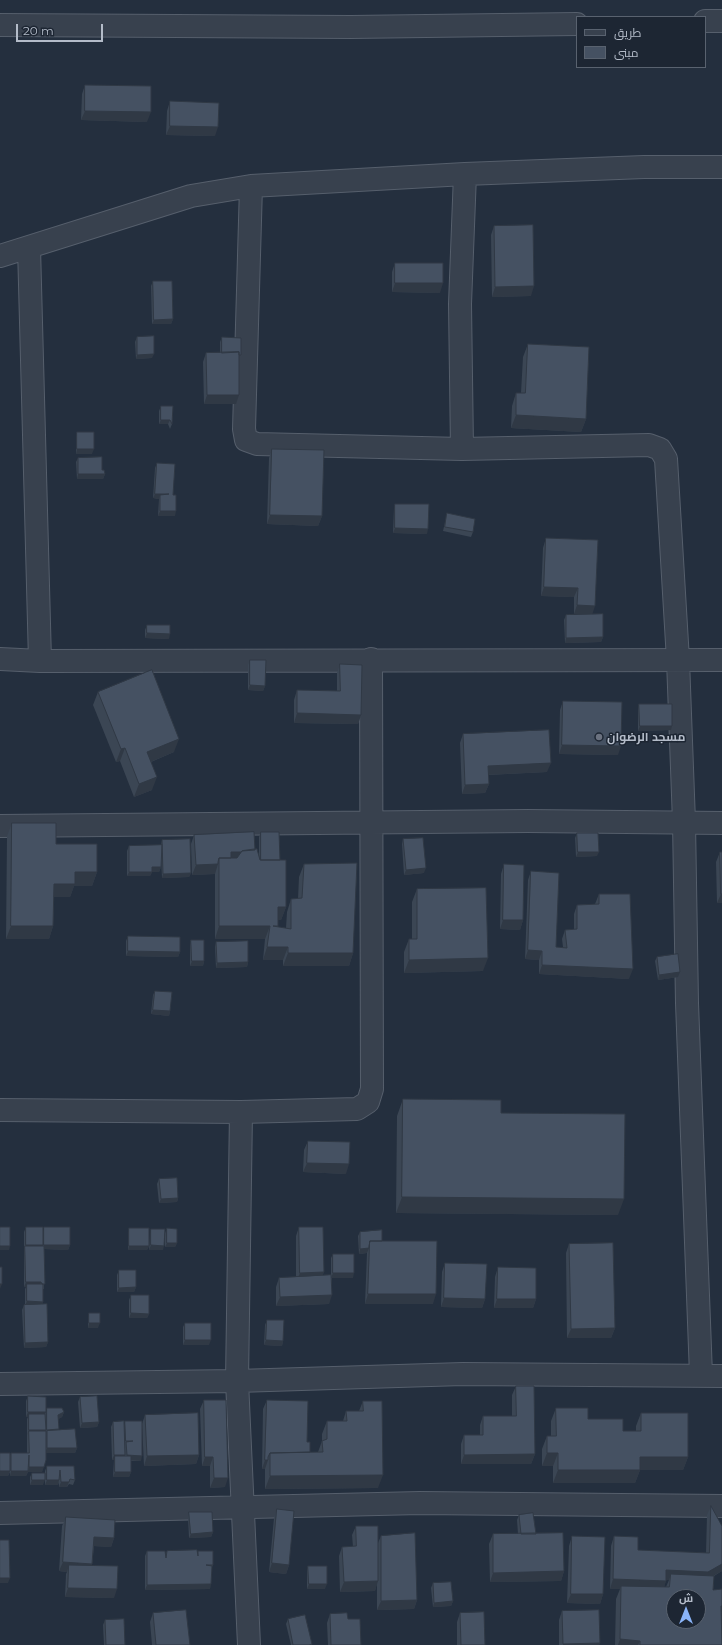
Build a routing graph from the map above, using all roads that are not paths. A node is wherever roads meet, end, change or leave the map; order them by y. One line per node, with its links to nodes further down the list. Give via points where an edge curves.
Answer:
1 (722, 20): 2 (street)
2 (706, 21)
3 (576, 24): 4 (street, via 351,27)
4 (0, 25)
5 (722, 167): 6 (street, via 644,167)
6 (465, 174): 7 (street); 10 (street, via 460,304)
7 (251, 186): 8 (street, via 191,196); 10 (street, via 244,429 246,440 257,444)
8 (29, 247): 9 (street); 15 (street)
9 (0, 256)
10 (462, 449): 13 (street, via 649,445 660,449 666,458)
11 (0, 659): 15 (street)
12 (371, 659): 13 (street); 15 (street); 18 (street)
13 (678, 660): 14 (street); 16 (street)
14 (722, 660)
15 (40, 661)
16 (684, 822): 17 (street); 18 (street); 22 (street, via 687,1004)
17 (722, 823)
18 (370, 824): 19 (street); 21 (street, via 372,1089 368,1102 357,1109)
19 (0, 826)
20 (0, 1110): 21 (street)
21 (241, 1112): 23 (street)
22 (712, 1375): 23 (street, via 463,1374)
23 (237, 1381): 24 (street); 26 (street)
24 (0, 1384)
25 (722, 1506): 26 (street, via 420,1503)
26 (242, 1509): 27 (street); 28 (street)
27 (0, 1514)
28 (249, 1645)

